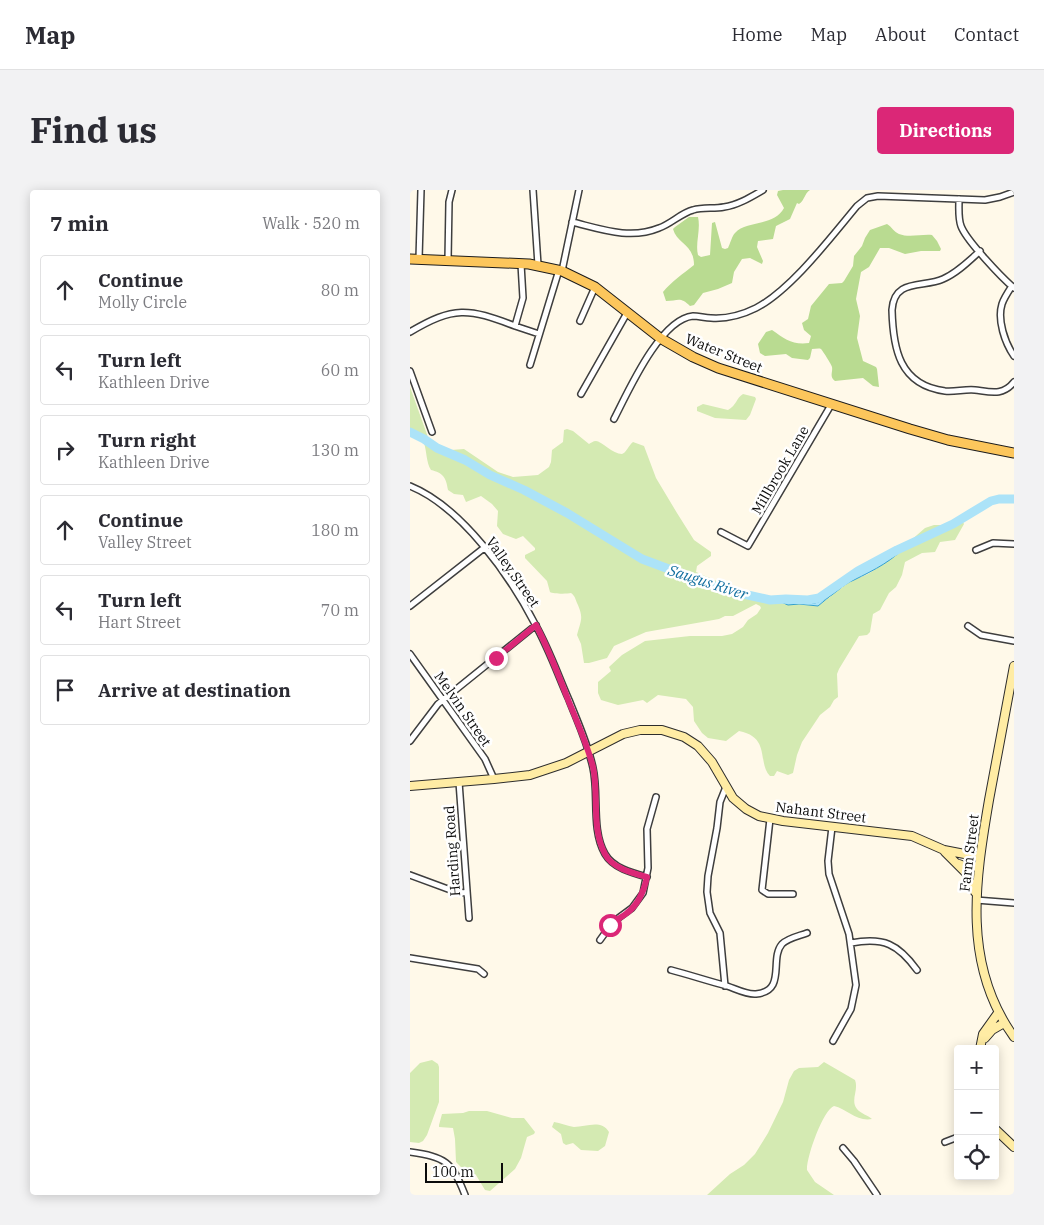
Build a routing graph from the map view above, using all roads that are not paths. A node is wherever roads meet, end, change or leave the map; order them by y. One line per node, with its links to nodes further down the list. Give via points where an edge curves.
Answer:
1 (420, 190): 12 (street)
2 (452, 190): 13 (street)
3 (533, 190): 15 (street)
4 (578, 190): 10 (street)
5 (763, 190): 10 (street, via 724,207 692,210 660,228 645,232 616,232)
6 (910, 190): 8 (street)
7 (1014, 192): 9 (street, via 994,199)
8 (910, 197): 9 (street); 24 (street, via 878,196 863,200 793,278 755,308 726,318 687,317)
9 (959, 199): 11 (street, via 962,227)
10 (572, 222): 16 (street)
11 (980, 252): 18 (street); 28 (street, via 947,277 909,285 898,294 892,303 896,352 914,378 938,389 996,393 1006,390)
12 (415, 259): 13 (main road, Water Street)
13 (448, 260): 14 (main road, Water Street)
14 (521, 264): 15 (main road, Water Street); 21 (street, via 523,298)
15 (538, 265): 16 (main road, Water Street)
16 (560, 270): 17 (main road, Water Street); 23 (street)
17 (595, 287): 19 (main road, Water Street); 20 (street)
18 (1013, 287): 25 (street, via 1004,300 1001,314 1007,342)
19 (627, 313): 24 (main road, Water Street); 29 (street)
20 (580, 321)
21 (514, 326): 22 (street, via 462,311 440,316); 23 (street)
22 (410, 332)
23 (539, 334): 26 (street)
24 (660, 338): 30 (main road, Water Street, via 718,368); 31 (street)
25 (1014, 356)
26 (530, 365)
27 (410, 371): 32 (street)
28 (1014, 382)
29 (581, 394)
30 (831, 405): 33 (main road, Water Street, via 935,436); 35 (street, Millbrook Lane, via 748,546)
31 (614, 419)
32 (432, 432)
33 (1014, 453)
34 (410, 486): 37 (street, Valley Street, via 449,510)
35 (721, 532)
36 (1014, 544): 38 (street, via 993,543)
37 (484, 548): 39 (street); 40 (street, Valley Street)
38 (976, 550)
39 (410, 606)
40 (536, 625): 45 (street); 47 (street, Valley Street)
41 (968, 626): 42 (street, via 980,635)
42 (1014, 641)
43 (410, 654): 45 (street, Melvin Street)
44 (1014, 666): 56 (main road, Farm Street)
45 (443, 700): 46 (street); 48 (street, Melvin Street, via 485,759)
46 (410, 741)
47 (589, 752): 48 (main road, Nahant Street, via 539,773); 51 (main road, Nahant Street, via 631,731 668,731 684,737 704,752); 60 (street, Valley Street, via 598,831 604,853 621,868)
48 (494, 780): 49 (main road, Nahant Street)
49 (459, 782): 50 (main road, Nahant Street); 61 (street, Harding Road)
50 (410, 786)
51 (726, 787): 53 (main road, Nahant Street, via 746,809); 73 (street, via 720,798 707,892 710,913 720,931)
52 (656, 797): 60 (street, via 647,826)
53 (770, 819): 54 (main road, Nahant Street); 62 (street, via 762,890 768,894)
54 (832, 827): 55 (main road, Nahant Street, via 912,836); 68 (street, via 829,874)
55 (944, 850): 56 (main road, Nahant Street); 57 (main road, Nahant Street)
56 (980, 857): 58 (main road, Farm Street)
57 (959, 864): 58 (main road); 63 (main road, Nahant Street)
58 (978, 866): 63 (main road, Farm Street)
59 (410, 875): 61 (street)
60 (647, 877): 67 (street, via 637,904 613,922)
61 (466, 893): 65 (street, Harding Road)
62 (793, 894)
63 (976, 898): 64 (street); 74 (main road, Farm Street, via 980,960)
64 (1014, 903)
65 (469, 918)
66 (807, 933): 73 (street, via 788,940 781,947 777,955 775,981 767,990 753,994)
67 (600, 940)
68 (851, 943): 71 (street, via 876,940 893,945); 77 (street, via 856,992 851,1009)
69 (410, 958): 72 (street, via 478,969)
70 (671, 970): 73 (street)
71 (917, 970)
72 (484, 974)
73 (725, 986)
74 (998, 1013): 75 (main road, Farm Street); 78 (main road, via 983,1034)
75 (1004, 1023): 76 (main road, Farm Street); 79 (main road, via 992,1030)
76 (1014, 1037)
77 (833, 1041)
78 (981, 1045)
79 (982, 1045)
80 (999, 1133): 83 (main road)
81 (954, 1138): 82 (street)
82 (945, 1142)
83 (1014, 1147)
84 (842, 1148): 87 (street)
85 (410, 1152): 86 (street, via 431,1155 445,1162 455,1173)
86 (465, 1195)
87 (877, 1195)

